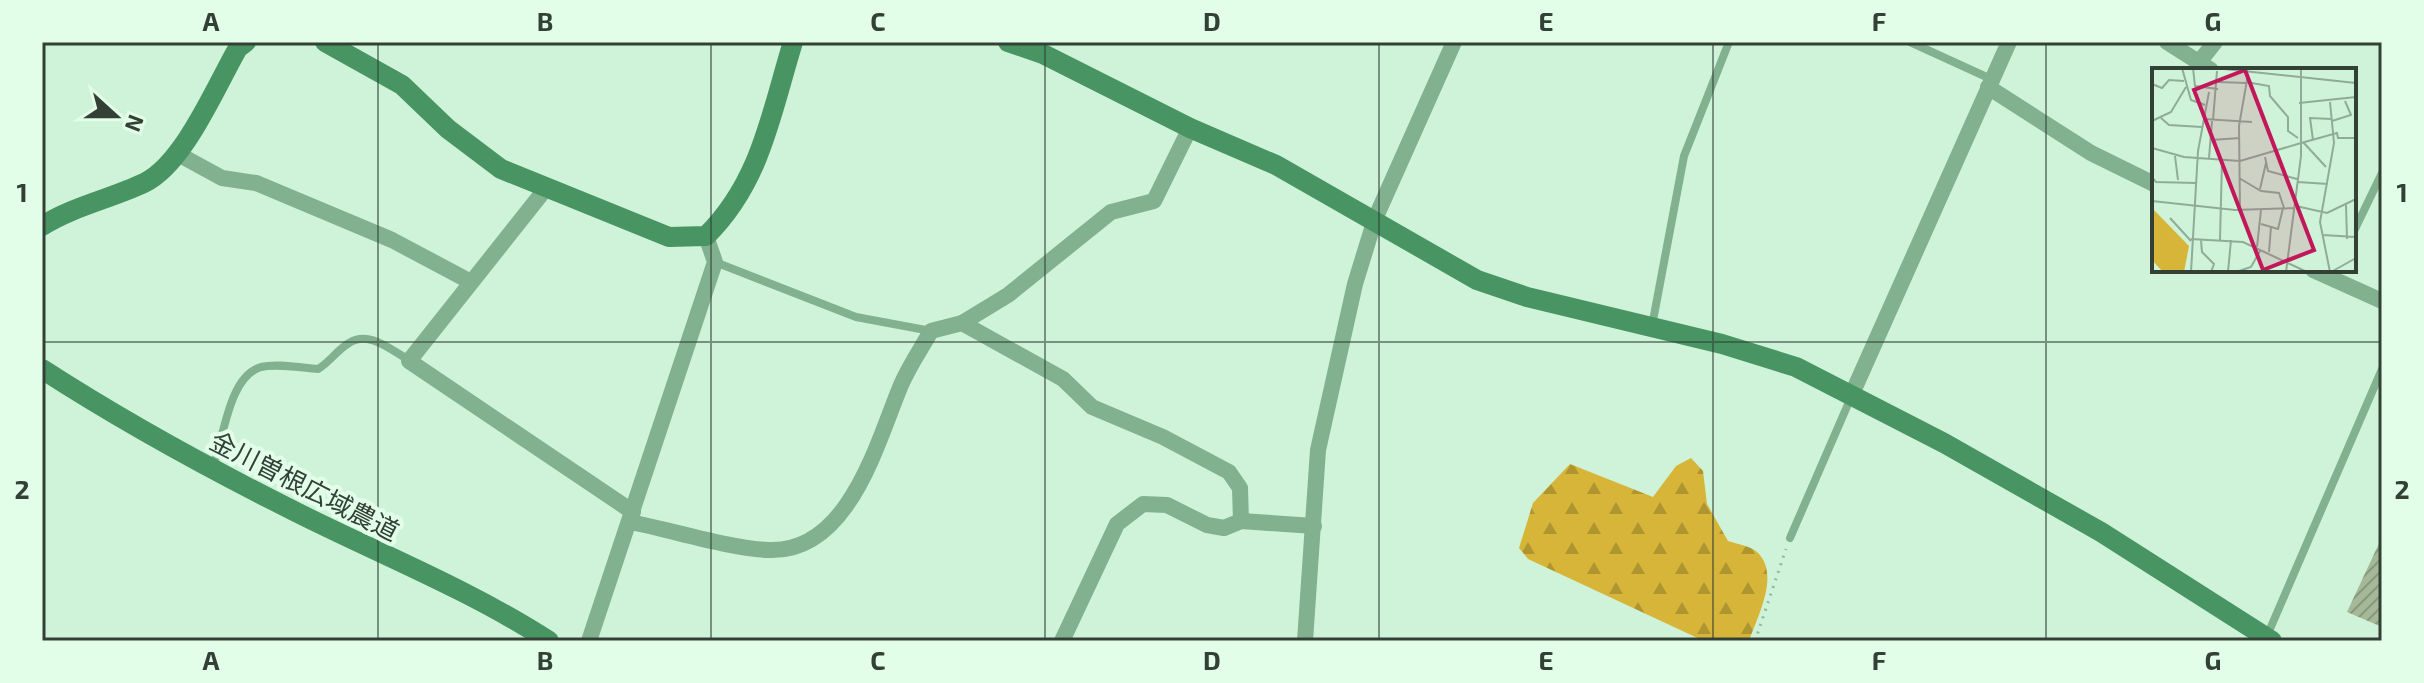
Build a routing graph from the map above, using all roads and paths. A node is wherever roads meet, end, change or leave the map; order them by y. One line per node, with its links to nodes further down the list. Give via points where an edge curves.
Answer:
1 (325, 42): 17 (street, via 402,85 501,169)
2 (793, 42): 21 (street, via 752,177 727,216)
3 (1008, 42): 13 (street, via 1043,54)
4 (1454, 42): 18 (street)
5 (1729, 42): 27 (lane, via 1684,156)
6 (1910, 42): 12 (lane)
7 (2009, 42): 12 (street)
8 (2167, 42): 11 (street)
9 (2215, 42): 11 (street)
10 (238, 44): 14 (street)
11 (2206, 66)
12 (1989, 83): 16 (street, via 2091,153); 32 (street)
13 (1190, 128): 18 (street, via 1276,165); 26 (street, via 1154,201 1111,212 1031,279)
14 (178, 154): 19 (street, via 147,182 68,210); 24 (street, via 222,178 256,183 392,240)
15 (2382, 173): 20 (lane)
16 (2152, 183)
17 (547, 187): 21 (street, via 669,237); 24 (street)
18 (1375, 219): 27 (street, via 1409,244 1477,280); 36 (street, via 1318,450)
19 (42, 226)
20 (2356, 227)
21 (706, 236): 22 (street)
22 (715, 262): 28 (lane, via 856,317); 34 (street)
23 (2333, 274): 25 (street)
24 (471, 282): 29 (street)
25 (2382, 301)
26 (962, 323): 28 (street); 35 (street, via 1063,379 1092,407 1229,472 1240,488)
27 (1652, 327): 32 (street, via 1796,367)
28 (931, 331): 34 (street, via 903,381 858,487 828,529 797,545 770,550)
29 (409, 361): 33 (lane, via 373,339 361,338 318,369 262,367 230,401 224,439); 34 (street)
30 (42, 369): 33 (street, 金川曽根広域農道)
31 (2382, 369): 38 (lane)
32 (1852, 394): 37 (lane); 38 (street, via 2101,532)
33 (212, 468): 39 (street, 金川曽根広域農道, via 513,618)
34 (632, 517): 40 (street)
35 (1241, 521): 36 (street); 41 (street, via 1224,528 1167,505 1143,504 1117,524)
36 (1314, 526): 42 (street)
37 (1790, 538): 43 (path)
38 (2269, 639)
39 (549, 641)
40 (589, 641)
41 (1062, 641)
42 (1305, 641)
43 (1755, 641)

